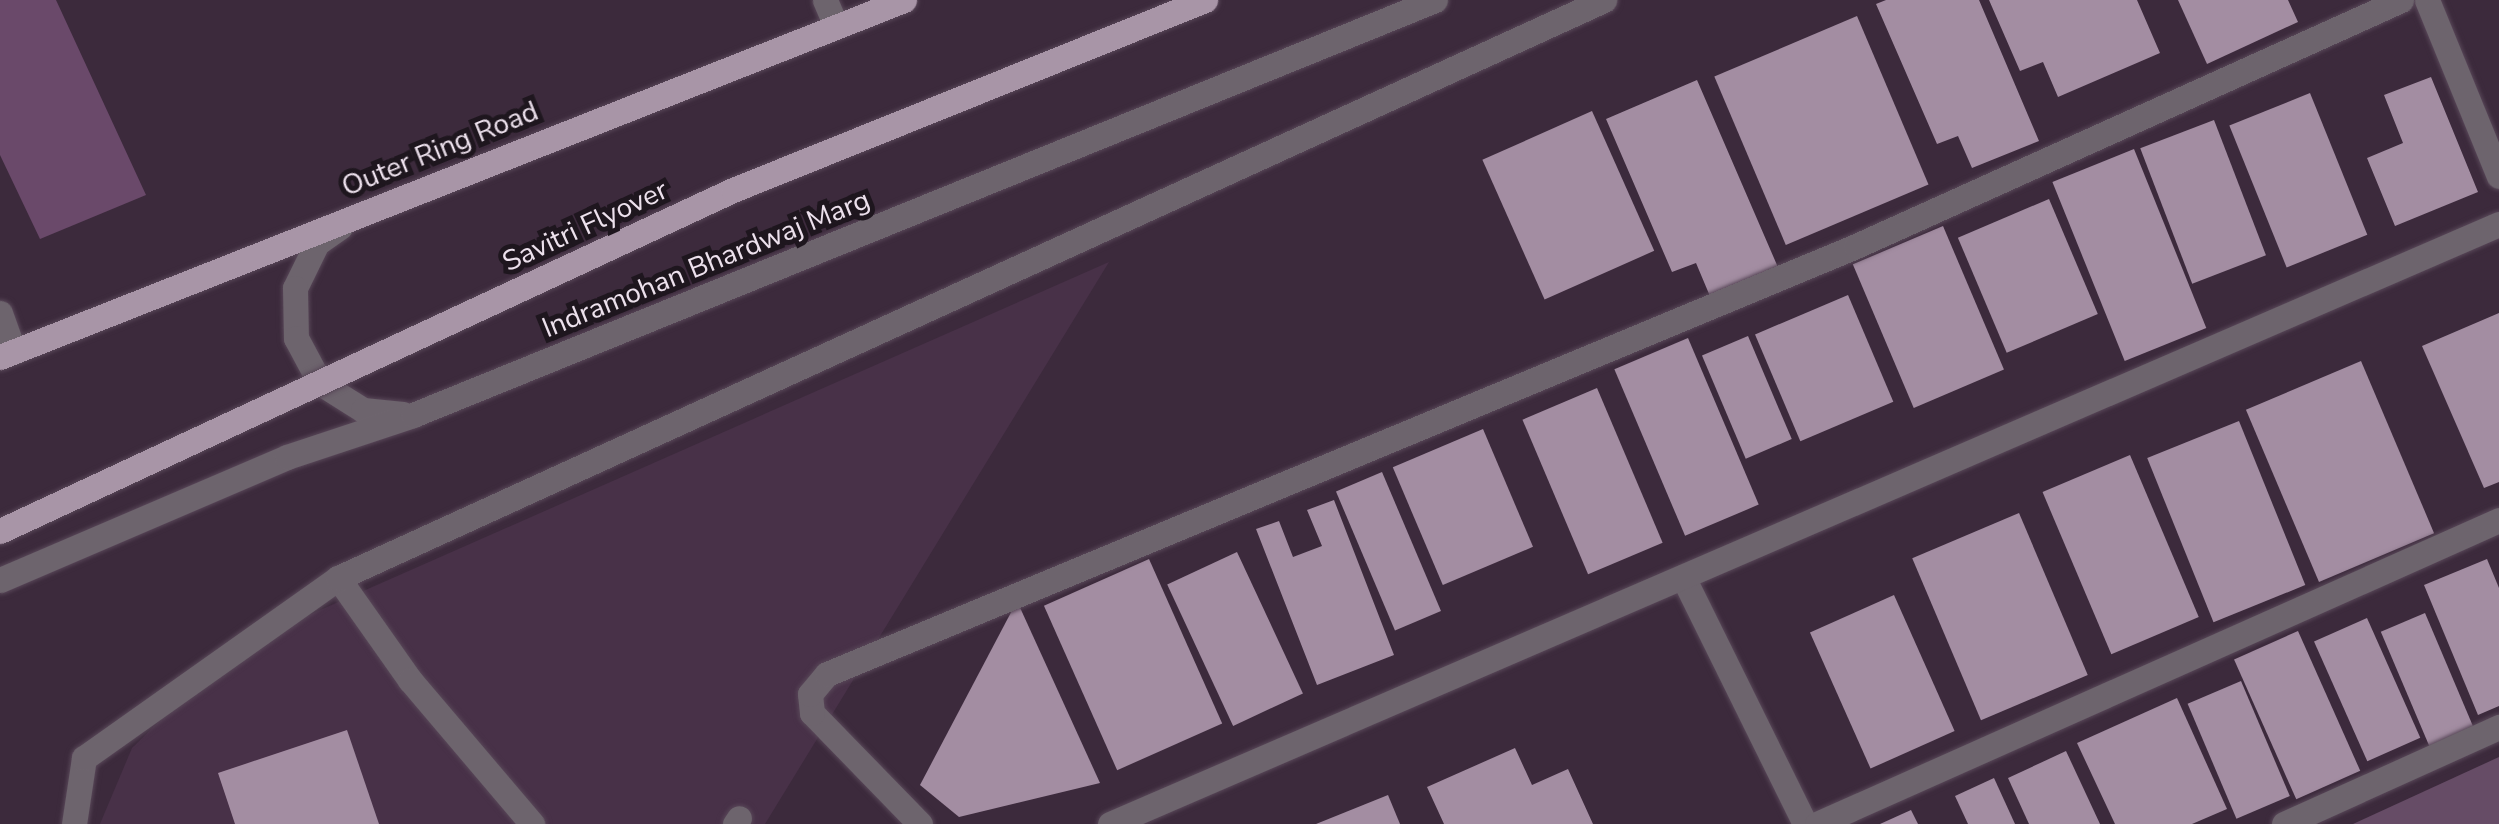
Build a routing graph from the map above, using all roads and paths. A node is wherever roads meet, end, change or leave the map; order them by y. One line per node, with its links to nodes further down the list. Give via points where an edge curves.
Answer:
1 (825, 0): 8 (street)
2 (904, 0): 8 (main road, Outer Ring Road)
3 (1206, 0): 16 (main road, Savitri Flyover, bridge, via 733,190)
4 (1434, 0): 14 (street, Indramohan Bhardwaj Marg)
5 (1604, 0): 17 (street)
6 (2401, 0): 23 (street, via 1856,246 826,674 810,694 812,713)
7 (2427, 0): 9 (street)
8 (836, 26): 10 (main road, Outer Ring Road)
9 (2499, 176)
10 (358, 214): 13 (main road, Outer Ring Road); 14 (street, via 317,243 295,288 296,338 320,382 348,401 363,410)
11 (2499, 224): 18 (street)
12 (0, 313): 13 (street)
13 (7, 354)
14 (413, 415): 19 (street, Indramohan Bhardwaj Marg, via 287,456)
15 (2499, 520): 26 (street)
16 (0, 531)
17 (349, 573): 21 (street, via 84,758); 22 (street, via 410,680)
18 (1683, 576): 24 (street); 25 (street)
19 (0, 580)
20 (2499, 726): 27 (street)
21 (74, 824)
22 (532, 824)
23 (920, 824)
24 (1110, 824)
25 (1805, 824)
26 (1816, 824)
27 (2284, 824)

